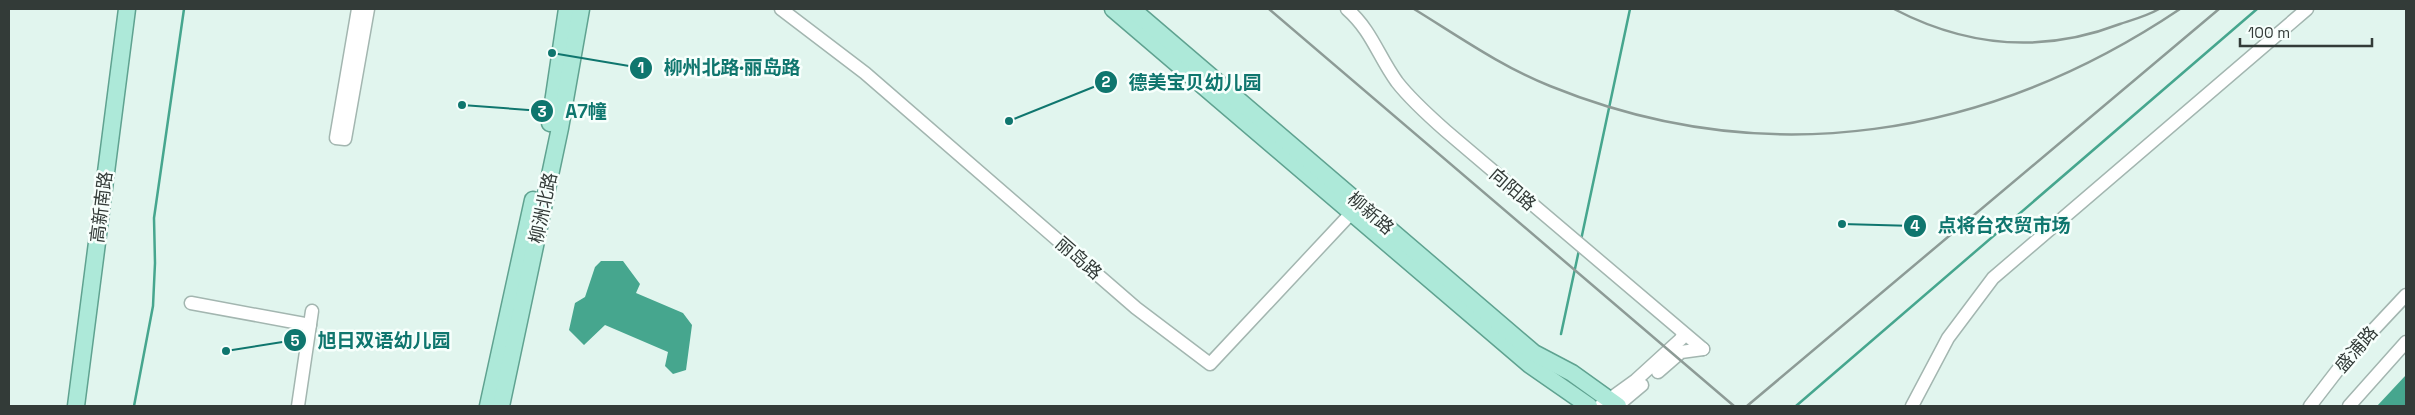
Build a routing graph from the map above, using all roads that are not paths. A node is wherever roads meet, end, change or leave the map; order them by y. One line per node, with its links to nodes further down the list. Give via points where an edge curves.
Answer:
1 (116, 9): 20 (main road, 高新南路)
2 (127, 9): 21 (main road, 高新南路)
3 (358, 9): 4 (street, via 336,138 345,139)
4 (368, 9)
5 (567, 9): 23 (main road, 柳洲北路, via 550,127)
6 (581, 9): 24 (main road, 柳洲北路, via 560,128)
7 (781, 9): 12 (street, 丽岛路, via 865,74 1136,308 1210,364)
8 (1113, 9): 12 (main road, 柳新路)
9 (1132, 9): 12 (main road, 柳新路)
10 (1347, 9): 17 (street, 向阳路, via 1371,35 1397,82 1415,102)
11 (2307, 9): 26 (street, via 1993,278 1948,338)
12 (1356, 208): 19 (main road, 柳新路, via 1534,353 1572,373); 25 (main road, 柳新路, via 1530,365)
13 (2406, 295): 27 (street, 盛浦路, via 2346,358)
14 (191, 303): 16 (street)
15 (312, 311): 16 (street)
16 (310, 325): 22 (street)
17 (1683, 334): 19 (street); 19 (street, 向阳路, via 1703,349 1682,352)
18 (2406, 342): 28 (street)
19 (1612, 405)
20 (65, 406)
21 (76, 406)
22 (298, 406)
23 (488, 406)
24 (501, 406)
25 (1589, 406)
26 (1912, 406)
27 (2310, 406)
28 (2349, 406)

